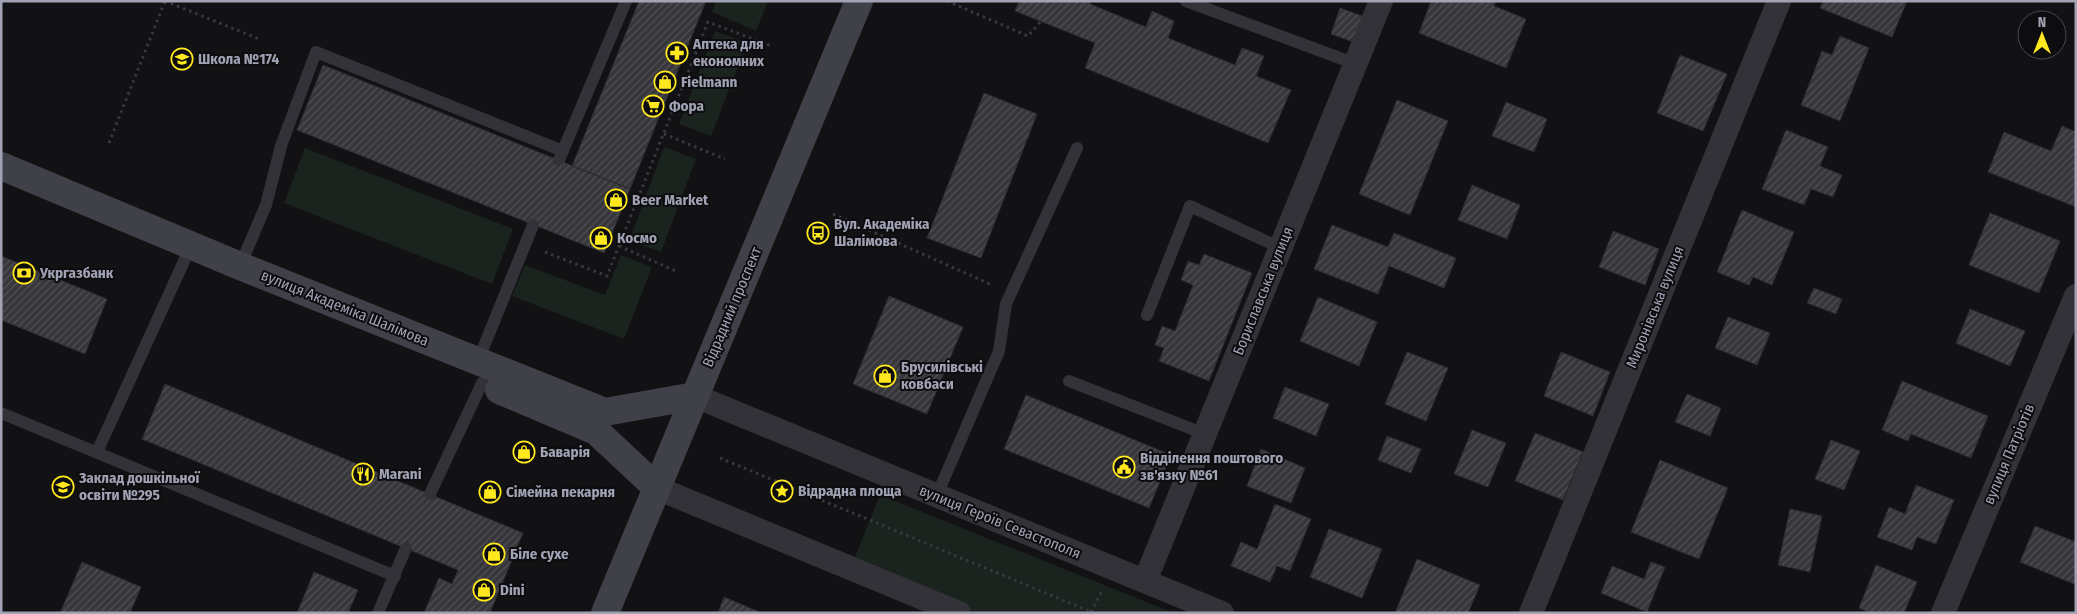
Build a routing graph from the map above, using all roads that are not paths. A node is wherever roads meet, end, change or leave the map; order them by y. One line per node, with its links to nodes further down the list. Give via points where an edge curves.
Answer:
1 (626, 1): 13 (lane, via 561,156 316,52 281,146 266,205)
2 (859, 1): 18 (street, Відрадний проспект)
3 (1186, 1): 6 (lane)
4 (1381, 1): 6 (street, Бориславська вулиця)
5 (1779, 1): 32 (street, Миронівська вулиця)
6 (1356, 64): 11 (street, Бориславська вулиця)
7 (1077, 148): 24 (lane, via 1006,304 999,351)
8 (1, 166): 13 (street, вулиця Академіка Шалімова)
9 (1, 182): 12 (street, вулиця Академіка Шалімова)
10 (534, 225): 16 (lane)
11 (1281, 248): 15 (lane, via 1190,206); 20 (street, Бориславська вулиця)
12 (185, 259): 16 (street, вулиця Академіка Шалімова); 21 (lane)
13 (240, 266): 16 (street, вулиця Академіка Шалімова)
14 (2076, 296): 33 (street, вулиця Патріотів)
15 (1147, 315)
16 (480, 372): 18 (street, вулиця Академіка Шалімова, via 605,412); 22 (street, вулиця Академіка Шалімова, via 596,431); 23 (lane)
17 (1069, 381): 20 (lane)
18 (695, 396): 22 (street, Відрадний проспект); 24 (street, вулиця Героїв Севастополя)
19 (1, 413): 21 (lane)
20 (1205, 434): 27 (street, Бориславська вулиця)
21 (97, 452): 26 (lane)
22 (657, 488): 28 (street); 30 (street, Відрадний проспект)
23 (430, 494)
24 (937, 496): 27 (street, вулиця Героїв Севастополя)
25 (406, 548): 26 (lane)
26 (395, 576): 29 (lane)
27 (1145, 581): 31 (street, вулиця Героїв Севастополя)
28 (954, 612)
29 (378, 613)
30 (605, 613)
31 (1222, 613)
32 (1531, 613)
33 (1943, 613)

